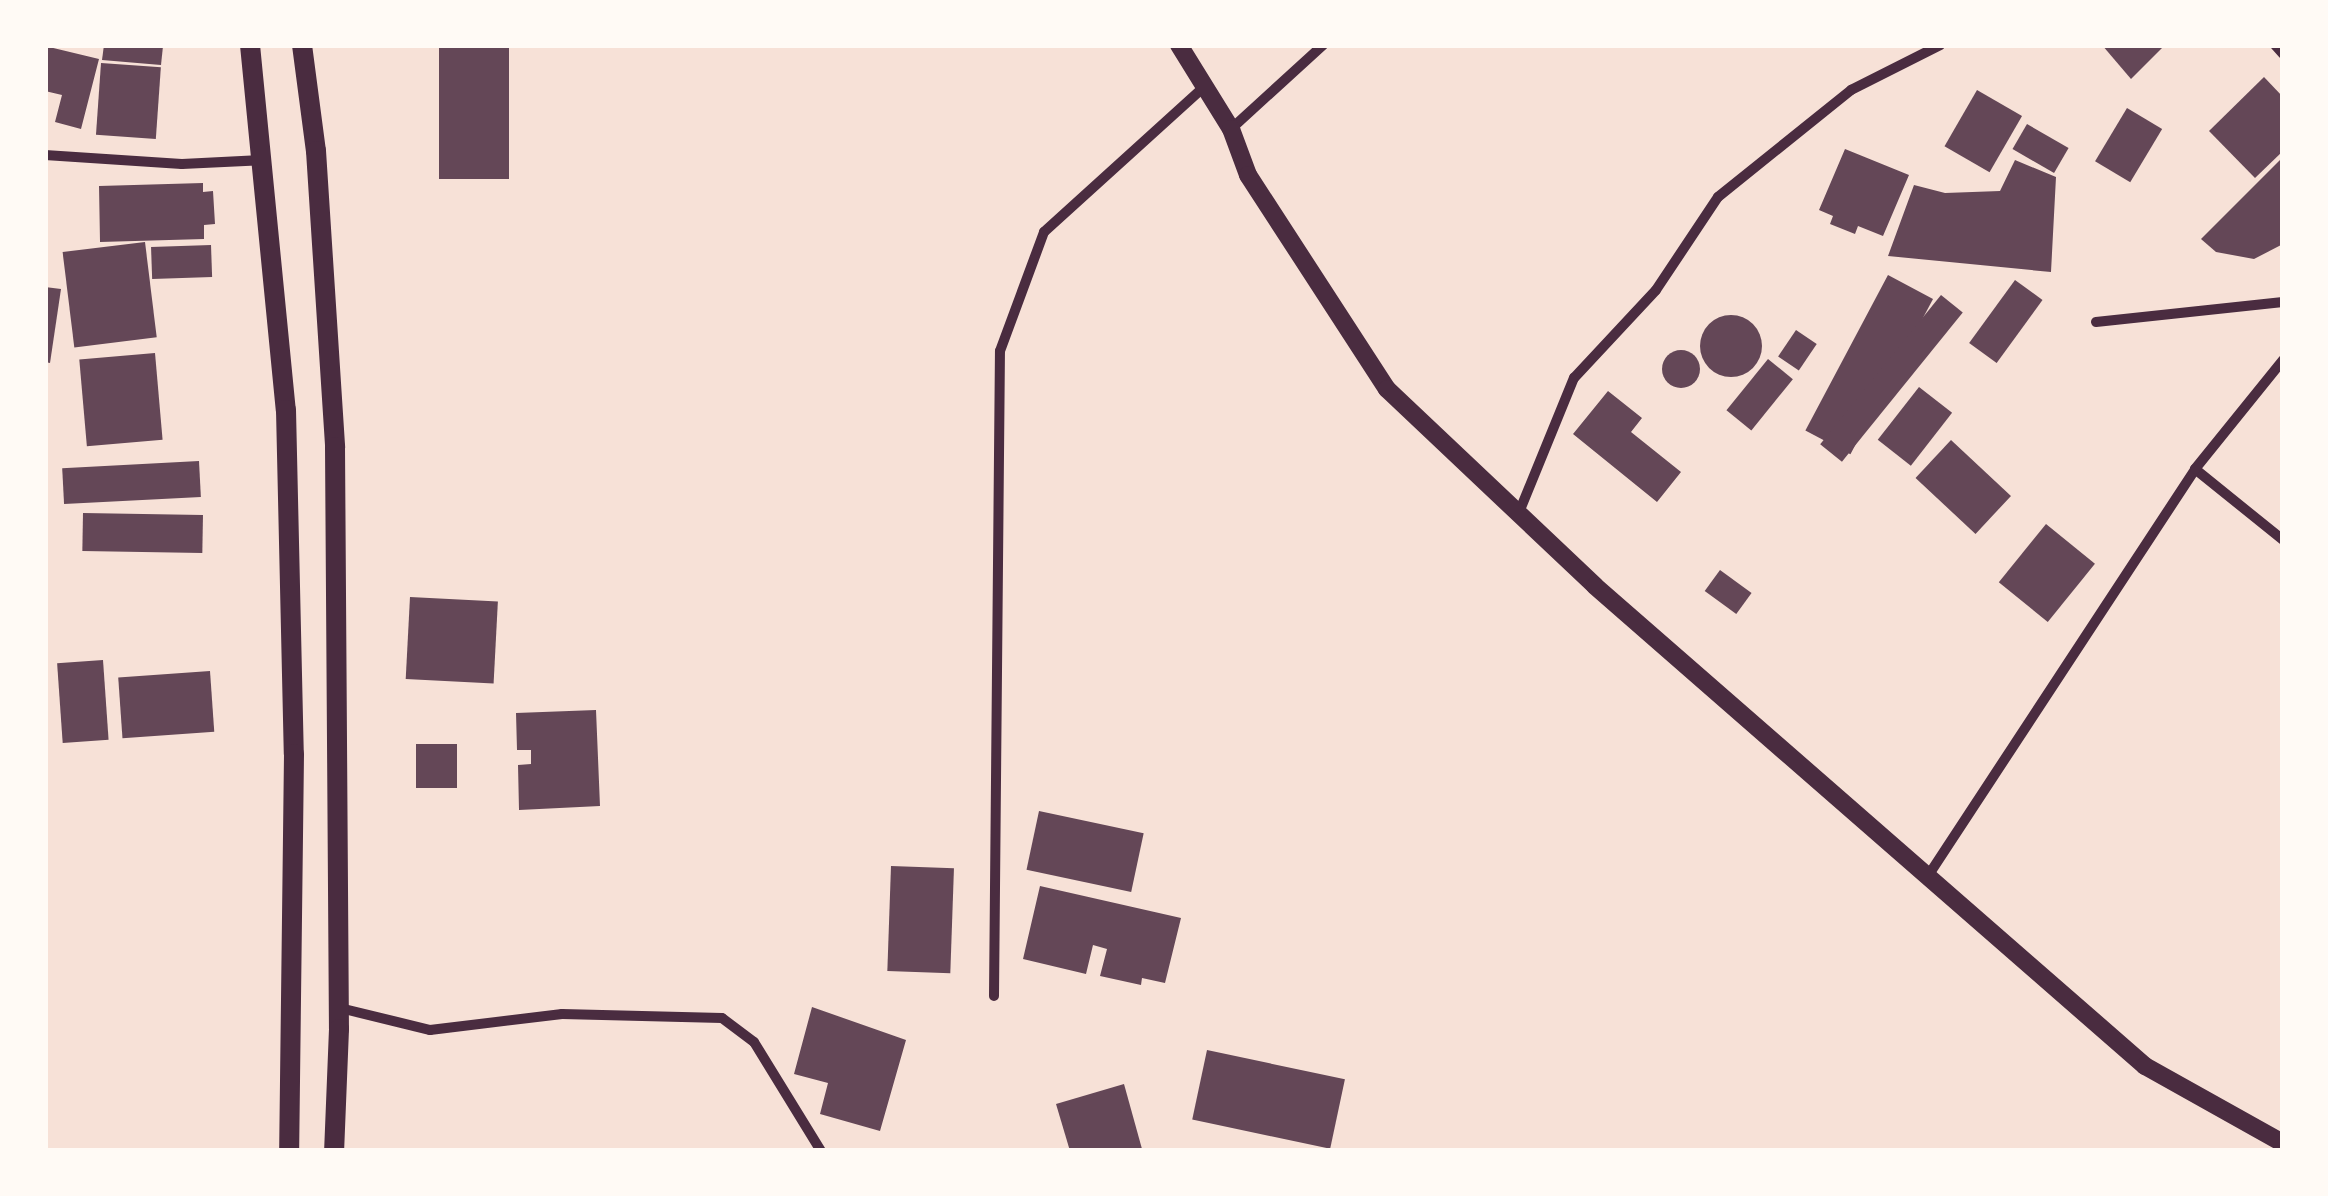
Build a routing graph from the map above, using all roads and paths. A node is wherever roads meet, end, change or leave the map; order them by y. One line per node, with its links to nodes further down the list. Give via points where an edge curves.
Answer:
1 (250, 45): 11 (main road)
2 (302, 45): 20 (main road, via 335,447)
3 (1179, 45): 8 (street)
4 (1323, 45): 9 (street)
5 (1940, 45): 16 (street, via 1851,90 1718,197 1656,290 1574,378)
6 (2275, 45): 7 (street)
7 (2283, 54)
8 (1205, 86): 9 (street); 19 (street, via 1044,232 1000,351)
9 (1231, 129): 16 (street, via 1248,175 1387,389)
10 (45, 155): 11 (street, via 182,164)
11 (264, 160): 22 (main road, via 286,410 294,754)
12 (2283, 302): 13 (street)
13 (2096, 322)
14 (2283, 360): 15 (street)
15 (2196, 469): 17 (street); 18 (street)
16 (1520, 510): 18 (street, via 1595,586)
17 (2283, 540)
18 (1926, 880): 21 (street, via 2144,1066)
19 (994, 996)
20 (339, 1008): 23 (main road); 24 (street, via 430,1030 562,1014 722,1018 754,1042)
21 (2283, 1143)
22 (288, 1151)
23 (334, 1151)
24 (821, 1151)

